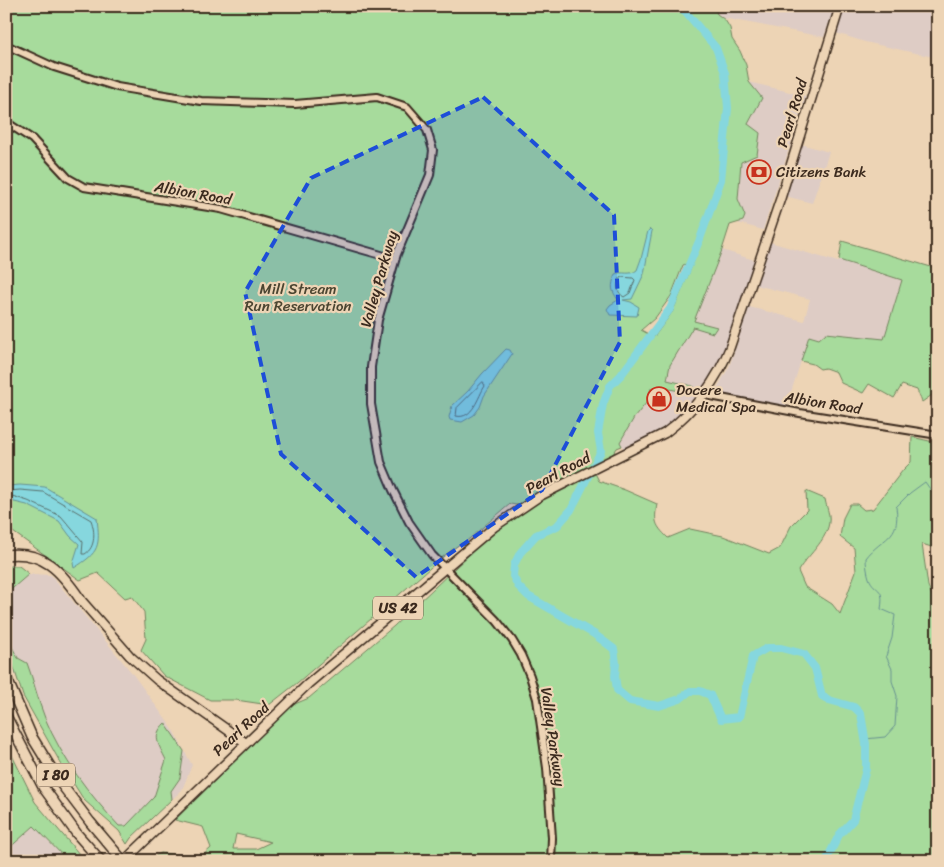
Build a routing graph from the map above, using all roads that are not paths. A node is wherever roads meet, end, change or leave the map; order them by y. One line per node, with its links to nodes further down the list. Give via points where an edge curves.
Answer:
1 (840, 6): 5 (main road, Pearl Road / US 42, via 730,347)
2 (6, 45): 4 (street, Valley Parkway, via 54,67 117,86 201,101 295,104 377,97 407,107 427,130 433,150 430,175)
3 (6, 122): 4 (street, Albion Road, via 32,139 68,178 84,187 221,209)
4 (395, 259): 8 (street, Valley Parkway, via 378,320 371,367 371,404 381,462 393,490 421,541)
5 (705, 394): 6 (street, Albion Road); 8 (main road, Pearl Road / US 42, via 683,419 665,433 540,496 494,527)
6 (938, 435)
7 (6, 557): 9 (highway, via 20,554 42,559 54,568)
8 (445, 569): 12 (main road, Pearl Road / US 42, via 308,684); 15 (street, Valley Parkway, via 497,621 516,647 530,676 537,699 547,768)
9 (80, 600): 12 (main road, via 130,656 157,680)
10 (6, 677): 14 (highway, I 80, via 32,737 90,822)
11 (6, 716): 13 (highway, I 80, via 43,787)
12 (246, 743): 14 (main road, Pearl Road / US 42)
13 (101, 861)
14 (123, 861)
15 (552, 861)

